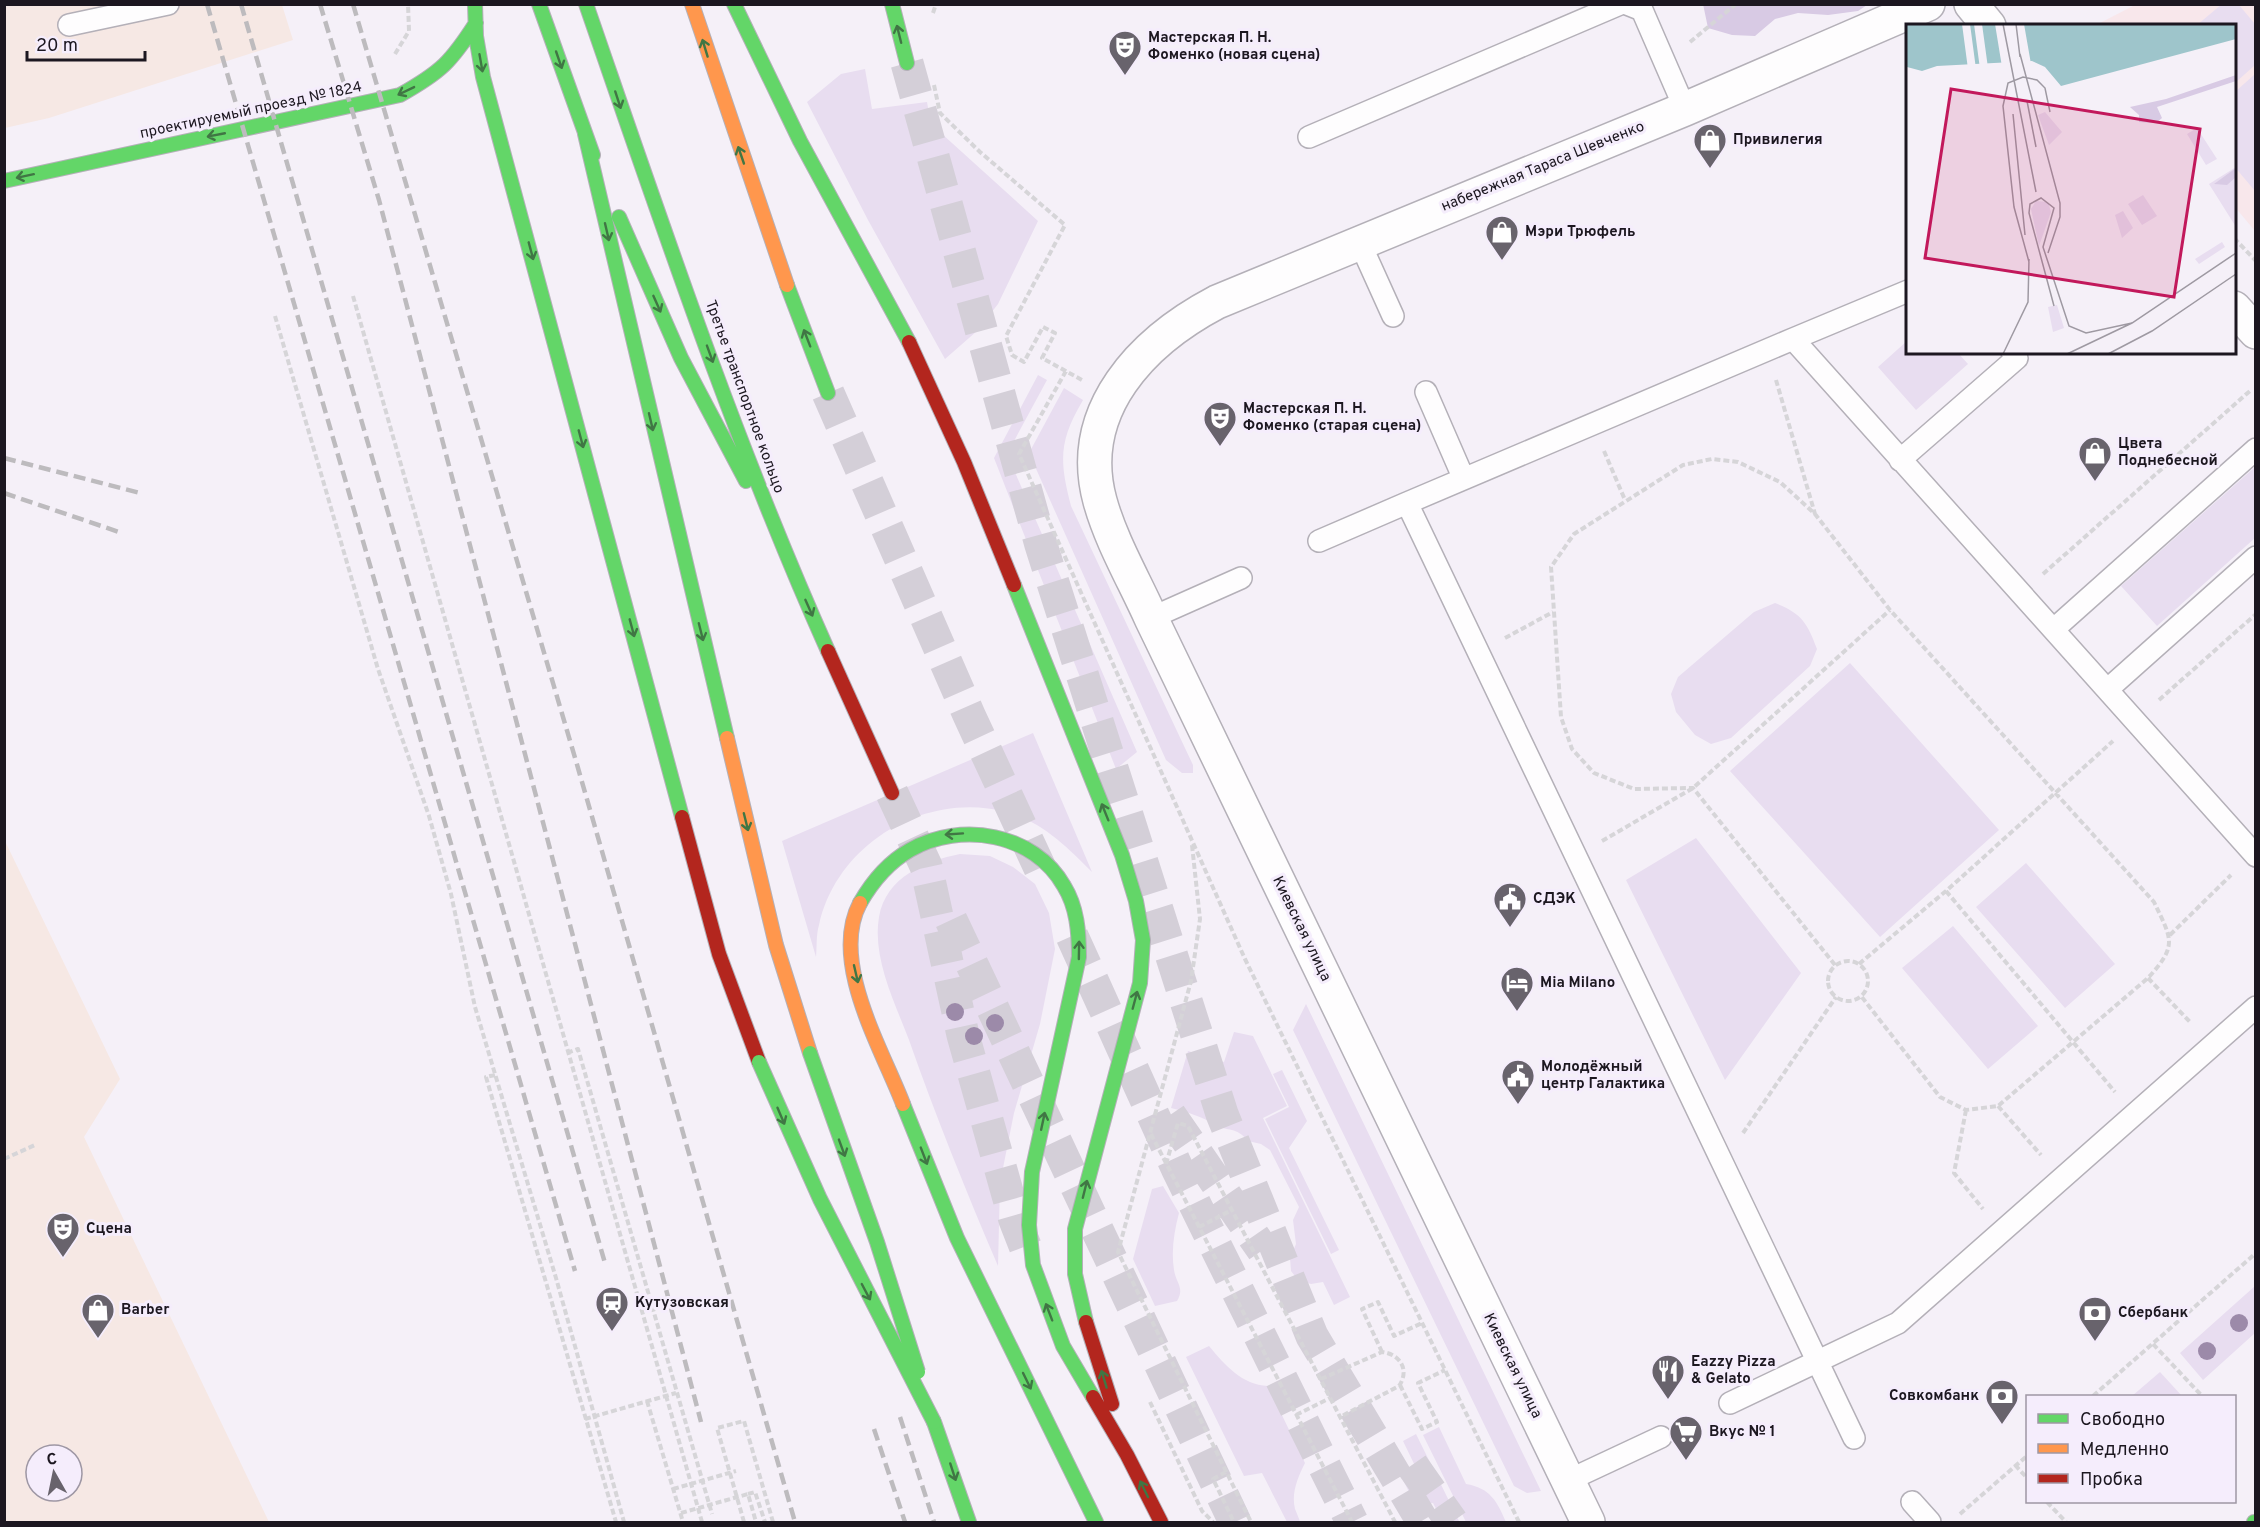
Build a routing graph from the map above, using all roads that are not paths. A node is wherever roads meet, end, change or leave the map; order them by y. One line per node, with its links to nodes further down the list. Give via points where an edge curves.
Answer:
1 (168, 4): 14 (lane)
2 (475, 4): 12 (main road)
3 (539, 4): 17 (main road, one-way to 17)
4 (586, 4): 35 (main road, Третье транспортное кольцо, one-way to 35, via 625,121)
5 (692, 4): 29 (main road, one-way to 5, via 772,246)
6 (734, 4): 49 (main road, one-way to 6, via 1086,1323 1075,1274 1075,1229 1140,982 1143,940 1136,901 1122,855 964,462 911,345 800,141)
7 (892, 4): 15 (main road, one-way to 7)
8 (1620, 4): 18 (lane)
9 (1627, 4): 16 (lane, via 1642,10)
10 (1928, 4): 16 (street, набережная Тараса Шевченко)
11 (1971, 4): 13 (street)
12 (476, 23): 19 (main road, проектируемый проезд № 1824, one-way to 19, via 456,54 434,76 400,95); 46 (main road, one-way to 46, bridge, via 483,77 719,954 759,1062 821,1203)
13 (1987, 24)
14 (69, 25)
15 (907, 63)
16 (1685, 109): 20 (street, набережная Тараса Шевченко)
17 (585, 134): 35 (main road, one-way to 35, via 681,358); 46 (main road, one-way to 46, bridge, via 773,933)
18 (1309, 137)
19 (4, 181)
20 (1360, 243): 23 (lane); 25 (street, набережная Тараса Шевченко, via 1217,302)
21 (1906, 292): 26 (lane)
22 (2236, 309): 24 (street)
23 (1393, 316)
24 (2256, 332)
25 (1162, 336): 38 (street, Киевская улица, via 1112,395 1096,439 1094,466 1100,501)
26 (1793, 339): 31 (lane); 32 (lane)
27 (2014, 354): 31 (lane, via 2017,358)
28 (1426, 392): 32 (lane)
29 (828, 393)
30 (2256, 449): 39 (lane)
31 (1900, 460): 39 (lane)
32 (1463, 477): 33 (lane)
33 (1407, 503): 34 (lane); 44 (lane)
34 (1319, 542)
35 (785, 555): 41 (main road, Третье транспортное кольцо, one-way to 41)
36 (2256, 557): 40 (lane)
37 (1241, 578): 38 (lane)
38 (1151, 618): 50 (street, Киевская улица)
39 (2054, 629): 40 (lane)
40 (2108, 689): 42 (lane)
41 (892, 793)
42 (2255, 854)
43 (2256, 1007): 44 (lane, via 1898,1323)
44 (1816, 1362): 45 (lane); 48 (lane)
45 (1730, 1403)
46 (934, 1422): 52 (main road, one-way to 52)
47 (1661, 1437): 50 (lane)
48 (1854, 1438)
49 (1127, 1455): 53 (main road, one-way to 53, via 1062,1346 1033,1265 1029,1225 1032,1172 1079,957 1079,930 1072,903 1058,876 1011,840 949,833 914,846 882,869 860,903 851,928 851,954 879,1043 946,1213); 54 (main road, one-way to 49)
50 (1567, 1481): 55 (street, Киевская улица)
51 (1912, 1502): 56 (lane)
52 (969, 1522)
53 (1096, 1522)
54 (1161, 1522)
55 (1588, 1522)
56 (1930, 1522)

